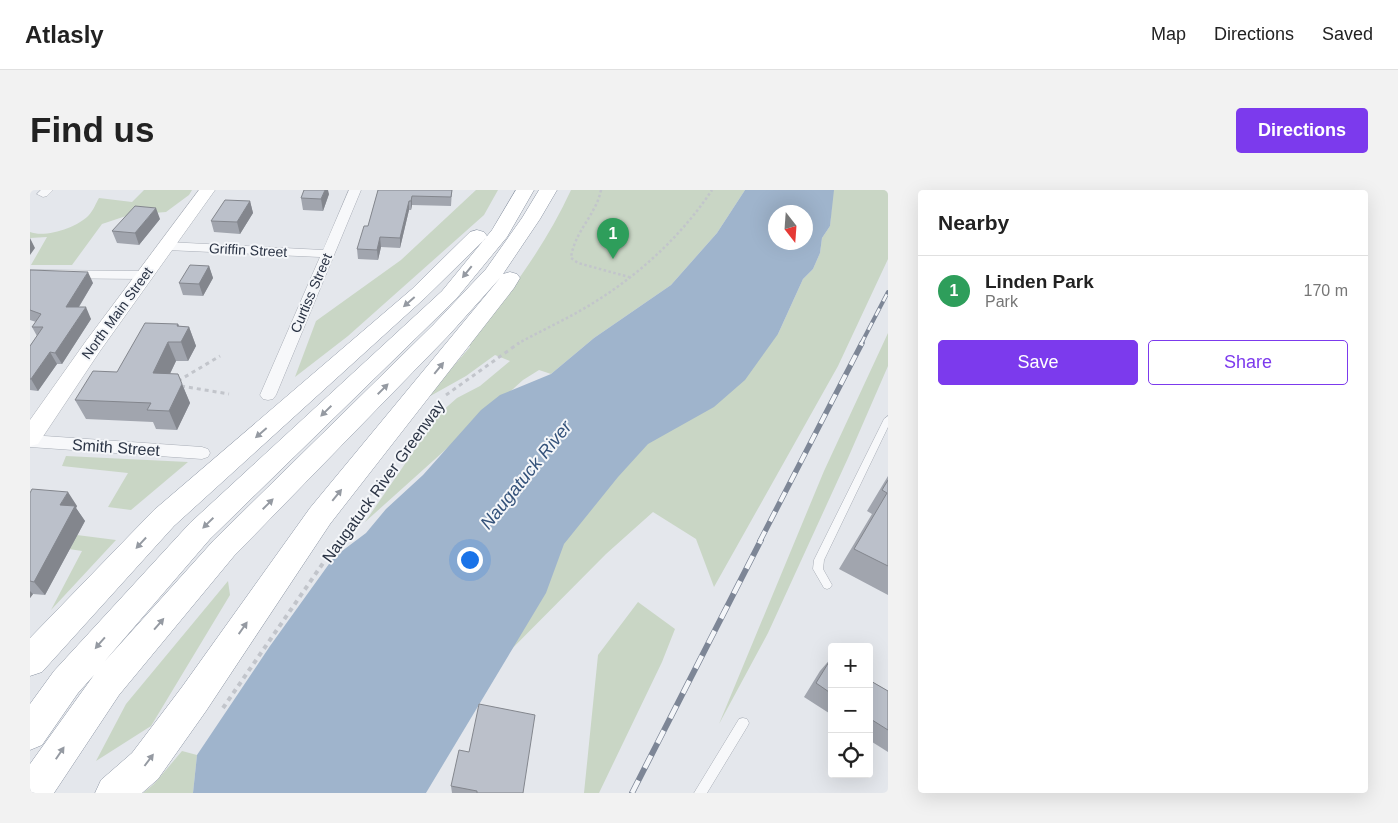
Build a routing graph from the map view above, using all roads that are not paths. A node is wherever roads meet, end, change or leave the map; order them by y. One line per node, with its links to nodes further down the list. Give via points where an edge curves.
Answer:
1 (207, 190): 7 (main road, North Main Street)
2 (355, 190): 8 (street, Curtiss Street)
3 (513, 190): 16 (highway, one-way to 16, via 482,231 419,294 164,518)
4 (525, 190): 18 (highway, one-way to 18, via 500,232 449,294 200,531 66,682)
5 (548, 190): 19 (highway, one-way to 5, via 114,676 224,548 441,330 493,273)
6 (559, 190): 20 (highway, one-way to 6, via 145,766 320,516 504,288)
7 (167, 246): 8 (street, Griffin Street); 10 (main road, North Main Street)
8 (328, 254): 11 (street, Curtiss Street)
9 (30, 274): 10 (street)
10 (144, 275): 13 (main road, North Main Street)
11 (268, 396)
12 (888, 418): 15 (lane, via 819,560 818,570)
13 (30, 439): 14 (street, Smith Street)
14 (202, 453)
15 (827, 585)
16 (30, 661)
17 (743, 723): 21 (lane)
18 (30, 733)
19 (32, 793)
20 (114, 793)
21 (700, 793)

